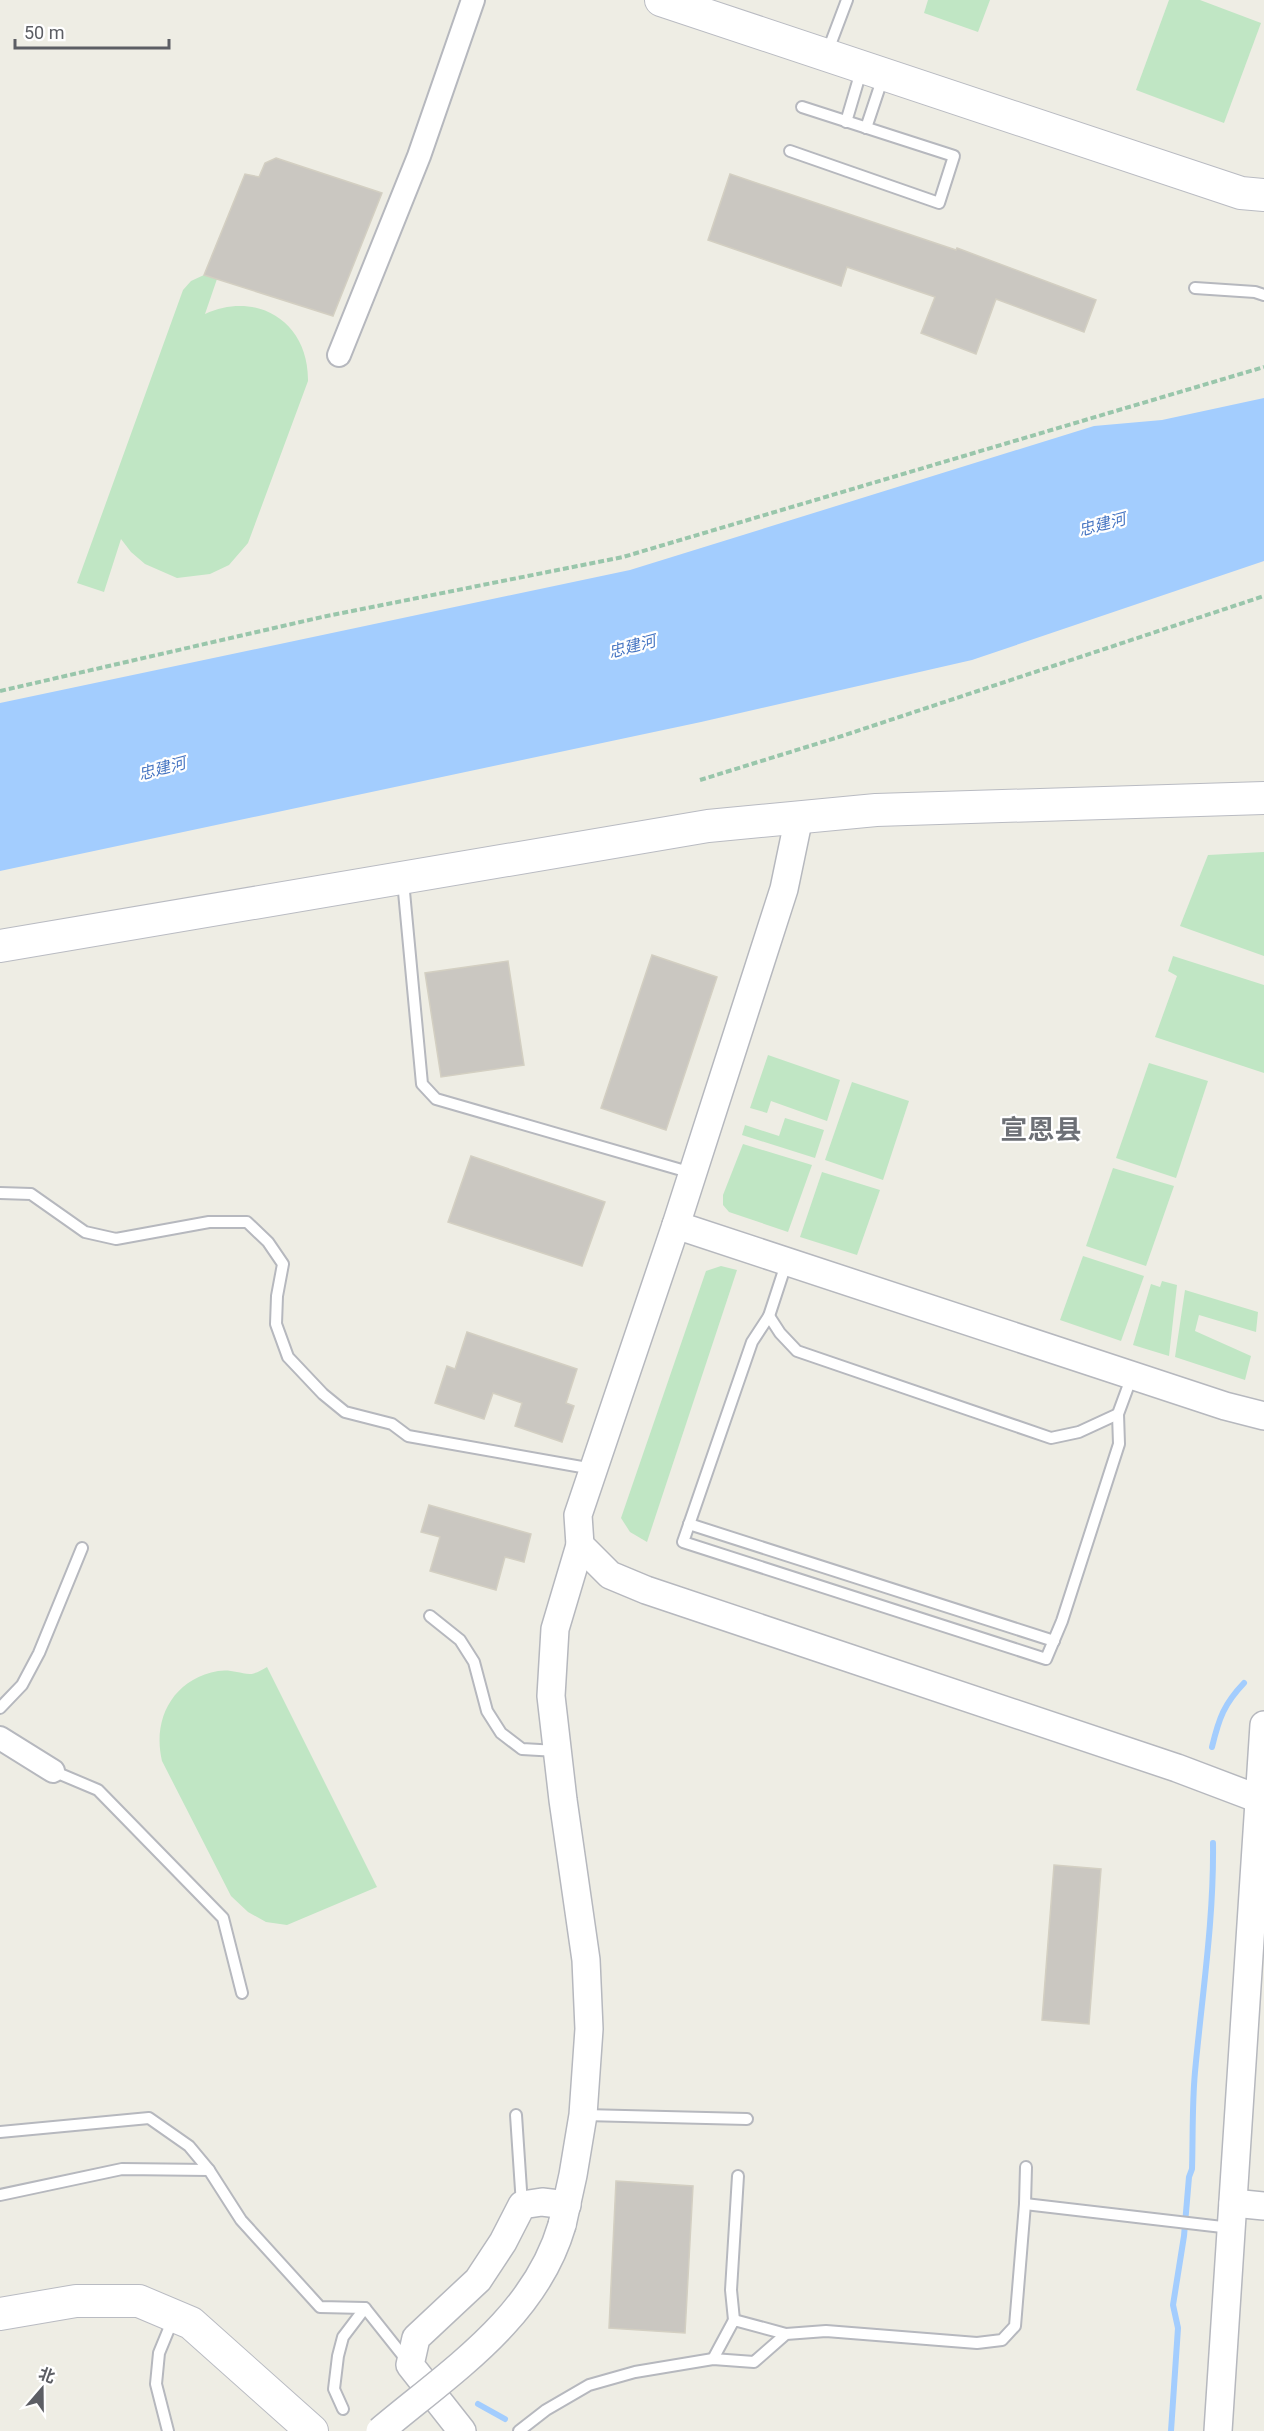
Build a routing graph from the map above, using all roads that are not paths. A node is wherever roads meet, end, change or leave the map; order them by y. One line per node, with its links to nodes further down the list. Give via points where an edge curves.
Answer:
1 (473, 0): 13 (street, via 419,156)
2 (661, 0): 4 (main road)
3 (847, 0): 4 (lane)
4 (826, 56): 5 (main road)
5 (873, 71): 7 (lane); 8 (lane); 10 (main road, via 1241,194)
6 (802, 107): 7 (lane)
7 (846, 122): 8 (lane)
8 (866, 128): 9 (lane, via 954,156 939,203)
9 (790, 151)
10 (1264, 195)
11 (1195, 288): 12 (lane)
12 (1264, 295)
13 (339, 355)
14 (1264, 798): 15 (main road, via 876,810)
15 (799, 818): 16 (main road, via 708,826); 18 (street, via 784,889)
16 (402, 878): 17 (main road); 18 (lane, via 422,1084 436,1100)
17 (0, 946)
18 (692, 1173): 20 (street)
19 (0, 1193): 26 (lane, via 31,1194 85,1232 116,1239 209,1222 247,1222 283,1264 276,1324 288,1357 345,1412 392,1424 408,1436)
20 (676, 1225): 21 (street); 26 (street)
21 (787, 1261): 22 (lane); 23 (street)
22 (769, 1316): 24 (lane, via 797,1351 1051,1438 1079,1432); 27 (lane, via 752,1342)
23 (1132, 1376): 24 (lane); 25 (street)
24 (1118, 1414): 31 (lane, via 1119,1444)
25 (1264, 1416)
26 (594, 1469): 28 (street, via 578,1515)
27 (689, 1524): 31 (lane); 31 (lane, via 683,1542 1046,1659)
28 (580, 1545): 35 (street, via 555,1629 551,1696); 37 (street, via 610,1575 646,1590)
29 (82, 1548): 32 (lane, via 39,1653 22,1685)
30 (430, 1616): 35 (lane, via 460,1640 474,1662 487,1711 501,1733 522,1749)
31 (1054, 1641)
32 (0, 1708)
33 (1264, 1725): 37 (street)
34 (0, 1738): 36 (street)
35 (557, 1751): 40 (street, via 586,1960 589,2029)
36 (53, 1771): 38 (lane, via 98,1790 223,1918)
37 (1259, 1799): 51 (street)
38 (242, 1993)
39 (516, 2115): 48 (lane)
40 (583, 2115): 41 (lane); 50 (street)
41 (747, 2119)
42 (0, 2132): 44 (lane, via 149,2118 189,2146)
43 (1026, 2167): 47 (lane)
44 (209, 2170): 46 (lane, via 123,2169); 52 (lane, via 241,2220 320,2307)
45 (738, 2176): 55 (lane, via 730,2290)
46 (0, 2195)
47 (1025, 2204): 51 (lane, via 1196,2224); 56 (lane, via 1015,2326 1002,2340 977,2343 826,2331)
48 (522, 2205): 50 (street, via 542,2202); 58 (street, via 478,2280 416,2338)
49 (1264, 2206): 51 (street)
50 (565, 2215): 62 (street, bridge, via 556,2245 533,2290 504,2326)
51 (1232, 2216): 65 (street)
52 (365, 2308): 58 (lane); 59 (lane, via 343,2337 338,2356 334,2389)
53 (0, 2314): 54 (main road, via 76,2301 139,2301)
54 (174, 2316): 60 (lane, via 159,2353 156,2384); 61 (main road, via 190,2323)
55 (734, 2320): 56 (lane); 57 (lane)
56 (786, 2334): 57 (lane, via 754,2362)
57 (713, 2358): 64 (lane, via 589,2385)
58 (410, 2365): 63 (street)
59 (343, 2409)
60 (168, 2431)
61 (312, 2431)
62 (380, 2431)
63 (462, 2431)
64 (519, 2431)
65 (1218, 2431)

